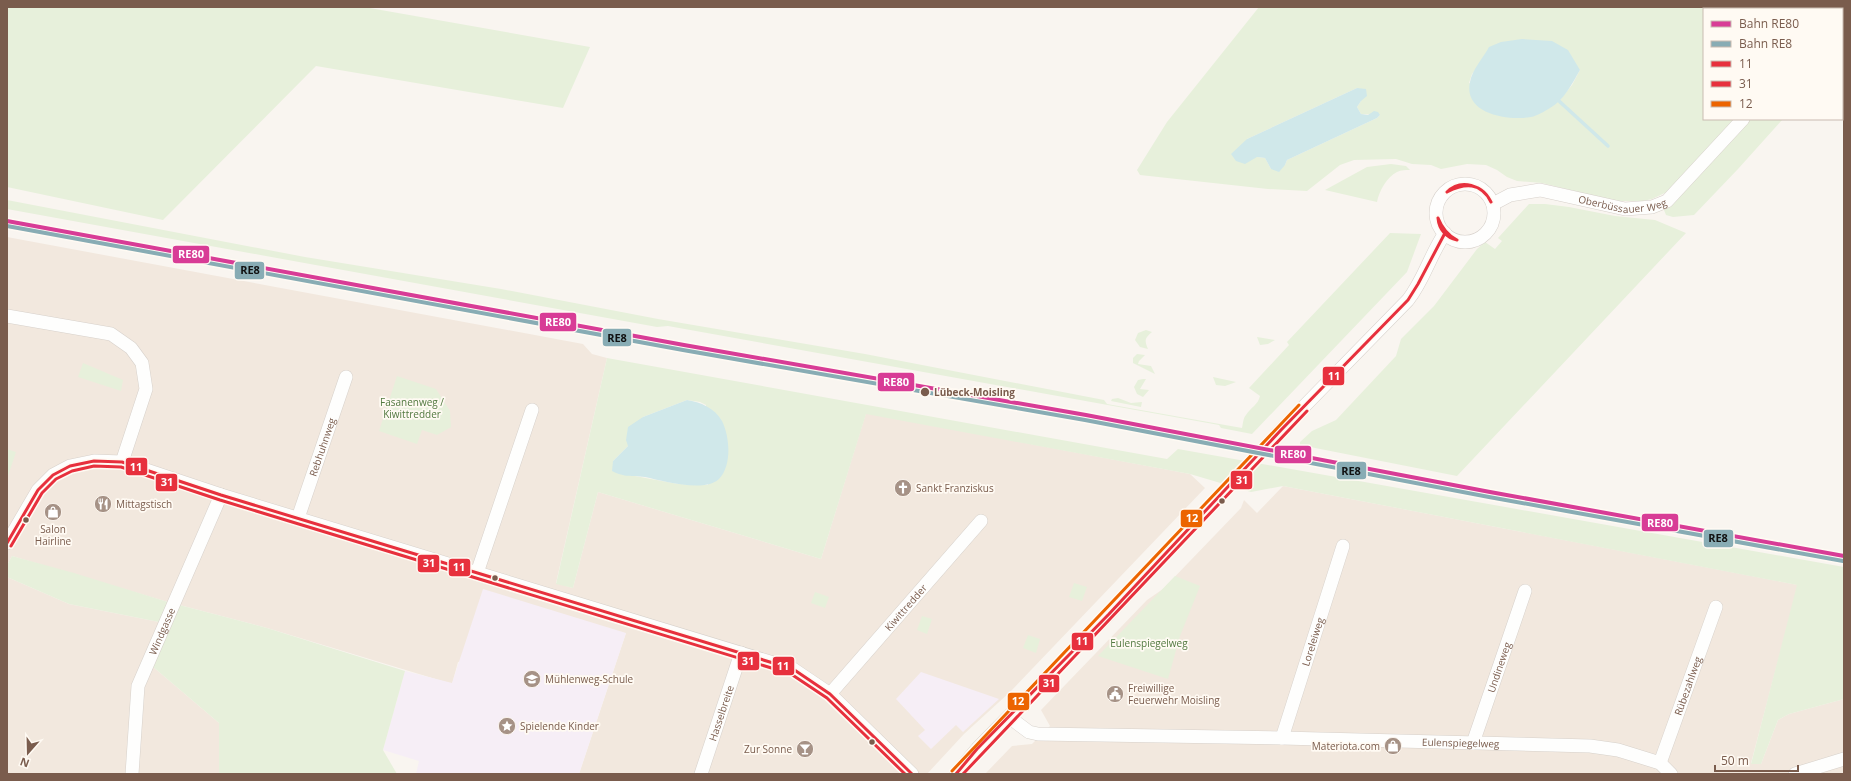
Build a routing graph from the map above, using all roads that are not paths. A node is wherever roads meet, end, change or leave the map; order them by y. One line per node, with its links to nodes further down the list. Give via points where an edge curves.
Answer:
1 (1742, 120): 2 (street, Oberbüssauer Weg, via 1667,201 1652,208 1625,209 1540,190 1510,195)
2 (1493, 204): 3 (street, via 1492,225 1483,236 1464,242); 3 (street, via 1486,193 1474,186 1460,185 1448,190 1439,202 1437,215)
3 (1445, 234): 18 (street, via 1432,254 1417,290 1408,300)
4 (7, 316): 7 (street, via 111,334 131,348 142,363 146,389)
5 (346, 377): 9 (street, Rebhuhnweg)
6 (532, 410): 13 (street)
7 (122, 462): 8 (street); 11 (street, via 94,461 70,466 53,475 38,490)
8 (220, 495): 9 (street); 23 (street, Windgasse, via 138,686)
9 (298, 518): 13 (street)
10 (981, 521): 17 (street, Kiwittredder)
11 (7, 543)
12 (1343, 546): 19 (street, Loreleiweg)
13 (477, 572): 16 (street)
14 (1525, 591): 20 (street, Undineweg)
15 (1716, 608): 22 (street, Rübezahlweg)
16 (741, 652): 17 (street, via 793,669); 24 (street, Hasselbreite)
17 (830, 694): 25 (street)
18 (1009, 717): 19 (street, Eulenspiegelweg, via 1029,732 1038,734); 26 (street)
19 (1282, 738): 20 (street, Eulenspiegelweg)
20 (1473, 743): 22 (street, Eulenspiegelweg, via 1590,746 1618,750)
21 (1844, 759): 28 (street)
22 (1660, 763): 27 (street, Eulenspiegelweg)
23 (132, 774)
24 (701, 774)
25 (912, 774)
26 (956, 774)
27 (1671, 774)
28 (1795, 774)

